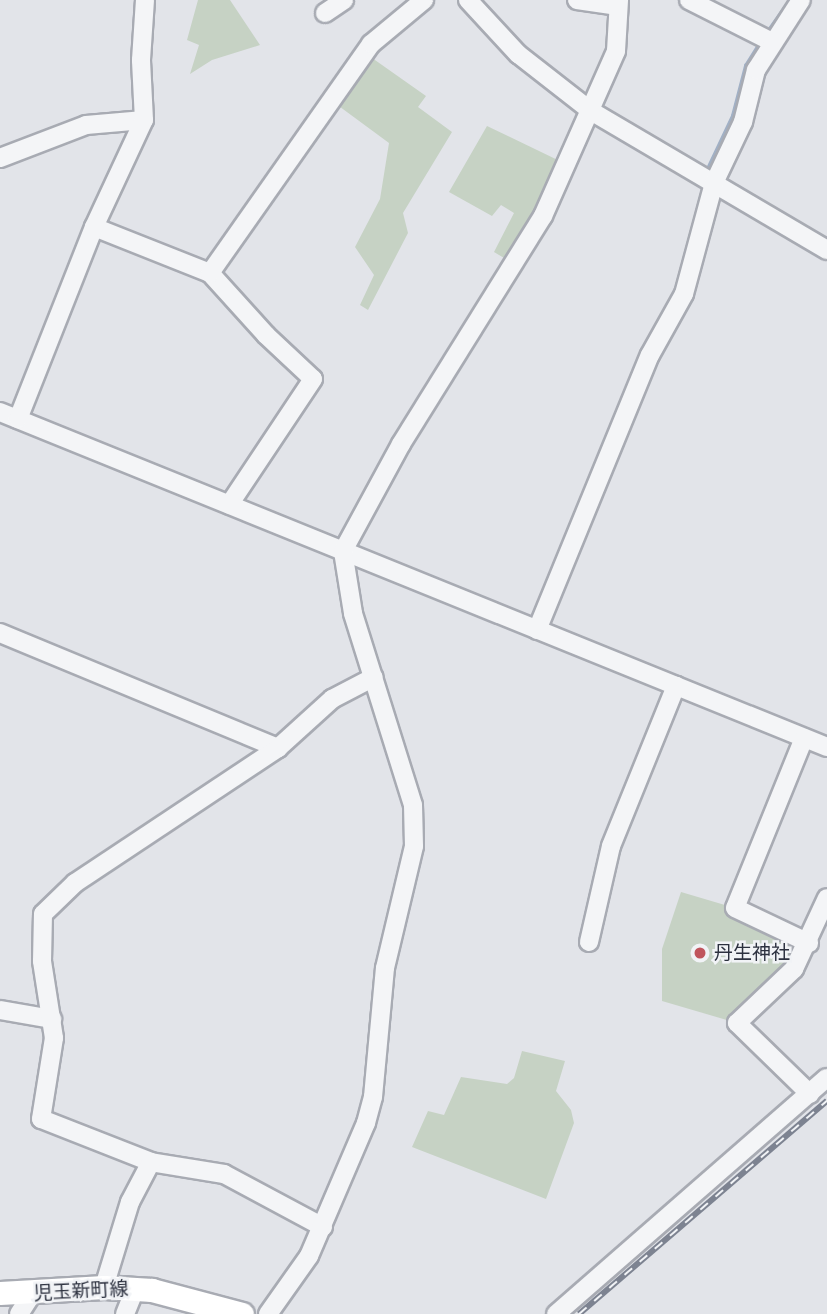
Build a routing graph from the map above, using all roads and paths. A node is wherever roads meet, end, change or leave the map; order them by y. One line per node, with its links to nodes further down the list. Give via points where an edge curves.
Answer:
1 (145, 0): 12 (street)
2 (344, 0): 9 (street)
3 (424, 0): 17 (street, via 371,44)
4 (468, 0): 11 (street, via 518,54)
5 (577, 0): 8 (street)
6 (690, 0): 10 (street)
7 (801, 0): 10 (street)
8 (618, 3): 11 (street, via 616,51)
9 (325, 13)
10 (772, 42): 14 (street, via 756,70 743,122)
11 (591, 111): 14 (street); 21 (street, via 543,216 401,444)
12 (144, 120): 13 (street, via 86,125); 15 (street)
13 (0, 158)
14 (713, 183): 16 (street); 22 (street, via 684,294 650,355)
15 (94, 226): 17 (street); 19 (street)
16 (827, 250)
17 (210, 273): 20 (street, via 313,379)
18 (0, 412): 19 (street)
19 (18, 419): 20 (street)
20 (229, 505): 21 (street)
21 (343, 551): 22 (street); 24 (street, via 345,583)
22 (537, 630): 25 (street)
23 (0, 633): 28 (street)
24 (374, 677): 28 (street, via 332,699); 37 (street, via 413,805 414,846 385,968 373,1097)
25 (676, 686): 26 (street); 30 (street, via 611,846)
26 (804, 738): 27 (street); 31 (street, via 735,908)
27 (827, 747)
28 (278, 748): 33 (street, via 75,883 43,914 42,961)
29 (827, 898): 31 (street)
30 (589, 942)
31 (809, 943): 35 (street, via 794,969 737,1023)
32 (0, 1010): 33 (street)
33 (52, 1019): 36 (street, via 49,1088 41,1119)
34 (827, 1078): 35 (street)
35 (810, 1094): 46 (street)
36 (151, 1162): 37 (street, via 224,1174); 38 (street, via 130,1202)
37 (323, 1227): 45 (street, via 309,1256)
38 (104, 1287): 39 (main road, 児玉新町線); 41 (main road, 児玉新町線)
39 (135, 1289): 43 (street); 44 (main road, 児玉新町線, via 166,1292)
40 (0, 1293): 41 (main road, 児玉新町線)
41 (32, 1294): 42 (street)
42 (19, 1314)
43 (125, 1314)
44 (242, 1314)
45 (268, 1314)
46 (556, 1314)

